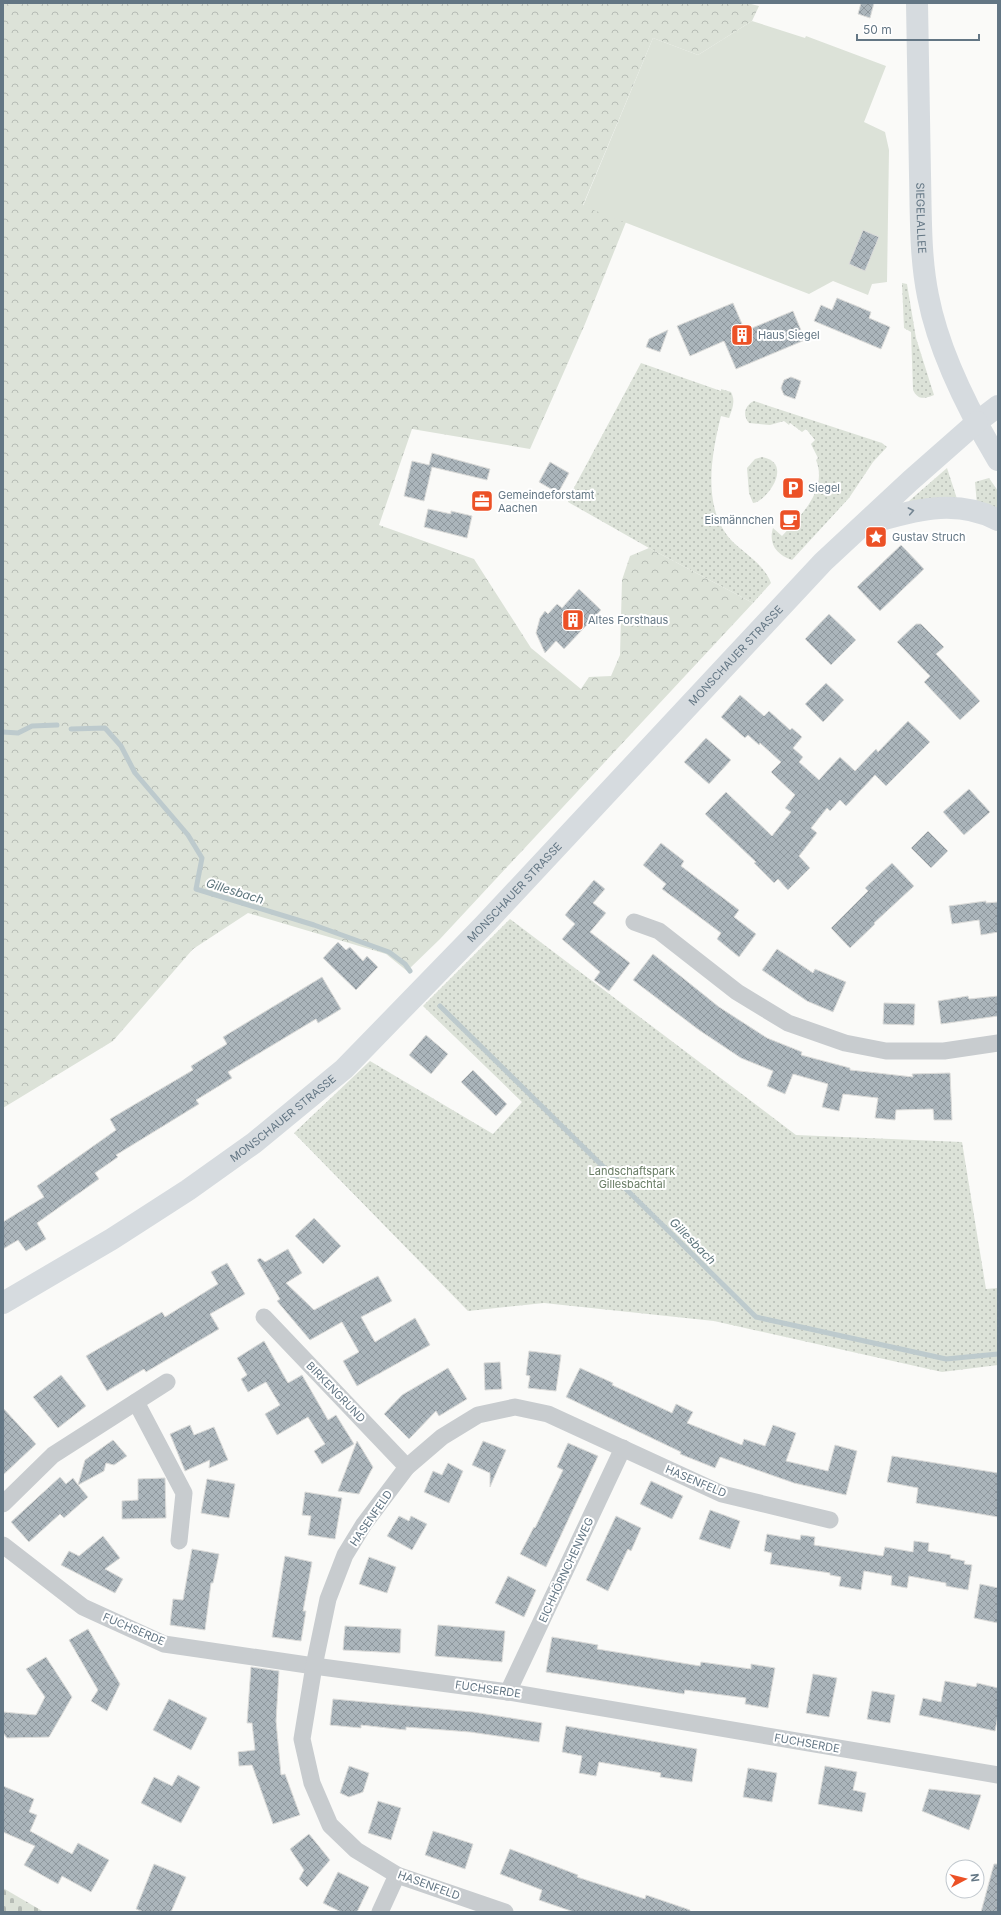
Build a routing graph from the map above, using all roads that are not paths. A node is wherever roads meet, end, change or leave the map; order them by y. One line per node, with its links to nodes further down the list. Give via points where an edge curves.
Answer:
1 (917, 3): 3 (main road, SIEGELALLEE, via 922,232 928,296 938,336)
2 (998, 406): 3 (main road, MONSCHAUER STRASSE)
3 (977, 422): 4 (main road, SIEGELALLEE); 6 (main road, MONSCHAUER STRASSE)
4 (998, 460)
5 (998, 520): 6 (main road, one-way to 5, via 904,512 950,507 972,510)
6 (860, 527): 9 (main road, MONSCHAUER STRASSE, via 781,606 484,925 344,1069 254,1143 188,1190 112,1239)
7 (634, 922): 8 (street, via 659,931 737,992 788,1023 845,1044 886,1051 944,1051)
8 (998, 1043)
9 (3, 1303)
10 (264, 1317): 14 (street, BIRKENGRUND)
11 (167, 1382): 12 (street)
12 (136, 1402): 15 (street, via 53,1455); 17 (street, via 184,1493)
13 (623, 1448): 14 (street, HASENFELD, via 548,1414 515,1408 478,1415 442,1437); 16 (street, HASENFELD, via 722,1494); 20 (street, EICHHÖRNCHENWEG)
14 (407, 1467): 19 (street, HASENFELD, via 364,1524 345,1555 328,1599)
15 (3, 1504)
16 (830, 1520)
17 (179, 1541)
18 (3, 1545): 19 (street, FUCHSERDE, via 83,1607 164,1644)
19 (314, 1666): 20 (street, FUCHSERDE); 22 (street, HASENFELD, via 302,1738 312,1783 330,1826 356,1850)
20 (508, 1692): 21 (street, FUCHSERDE)
21 (998, 1775)
22 (397, 1875): 23 (street); 24 (street, HASENFELD)
23 (380, 1912)
24 (505, 1912)

